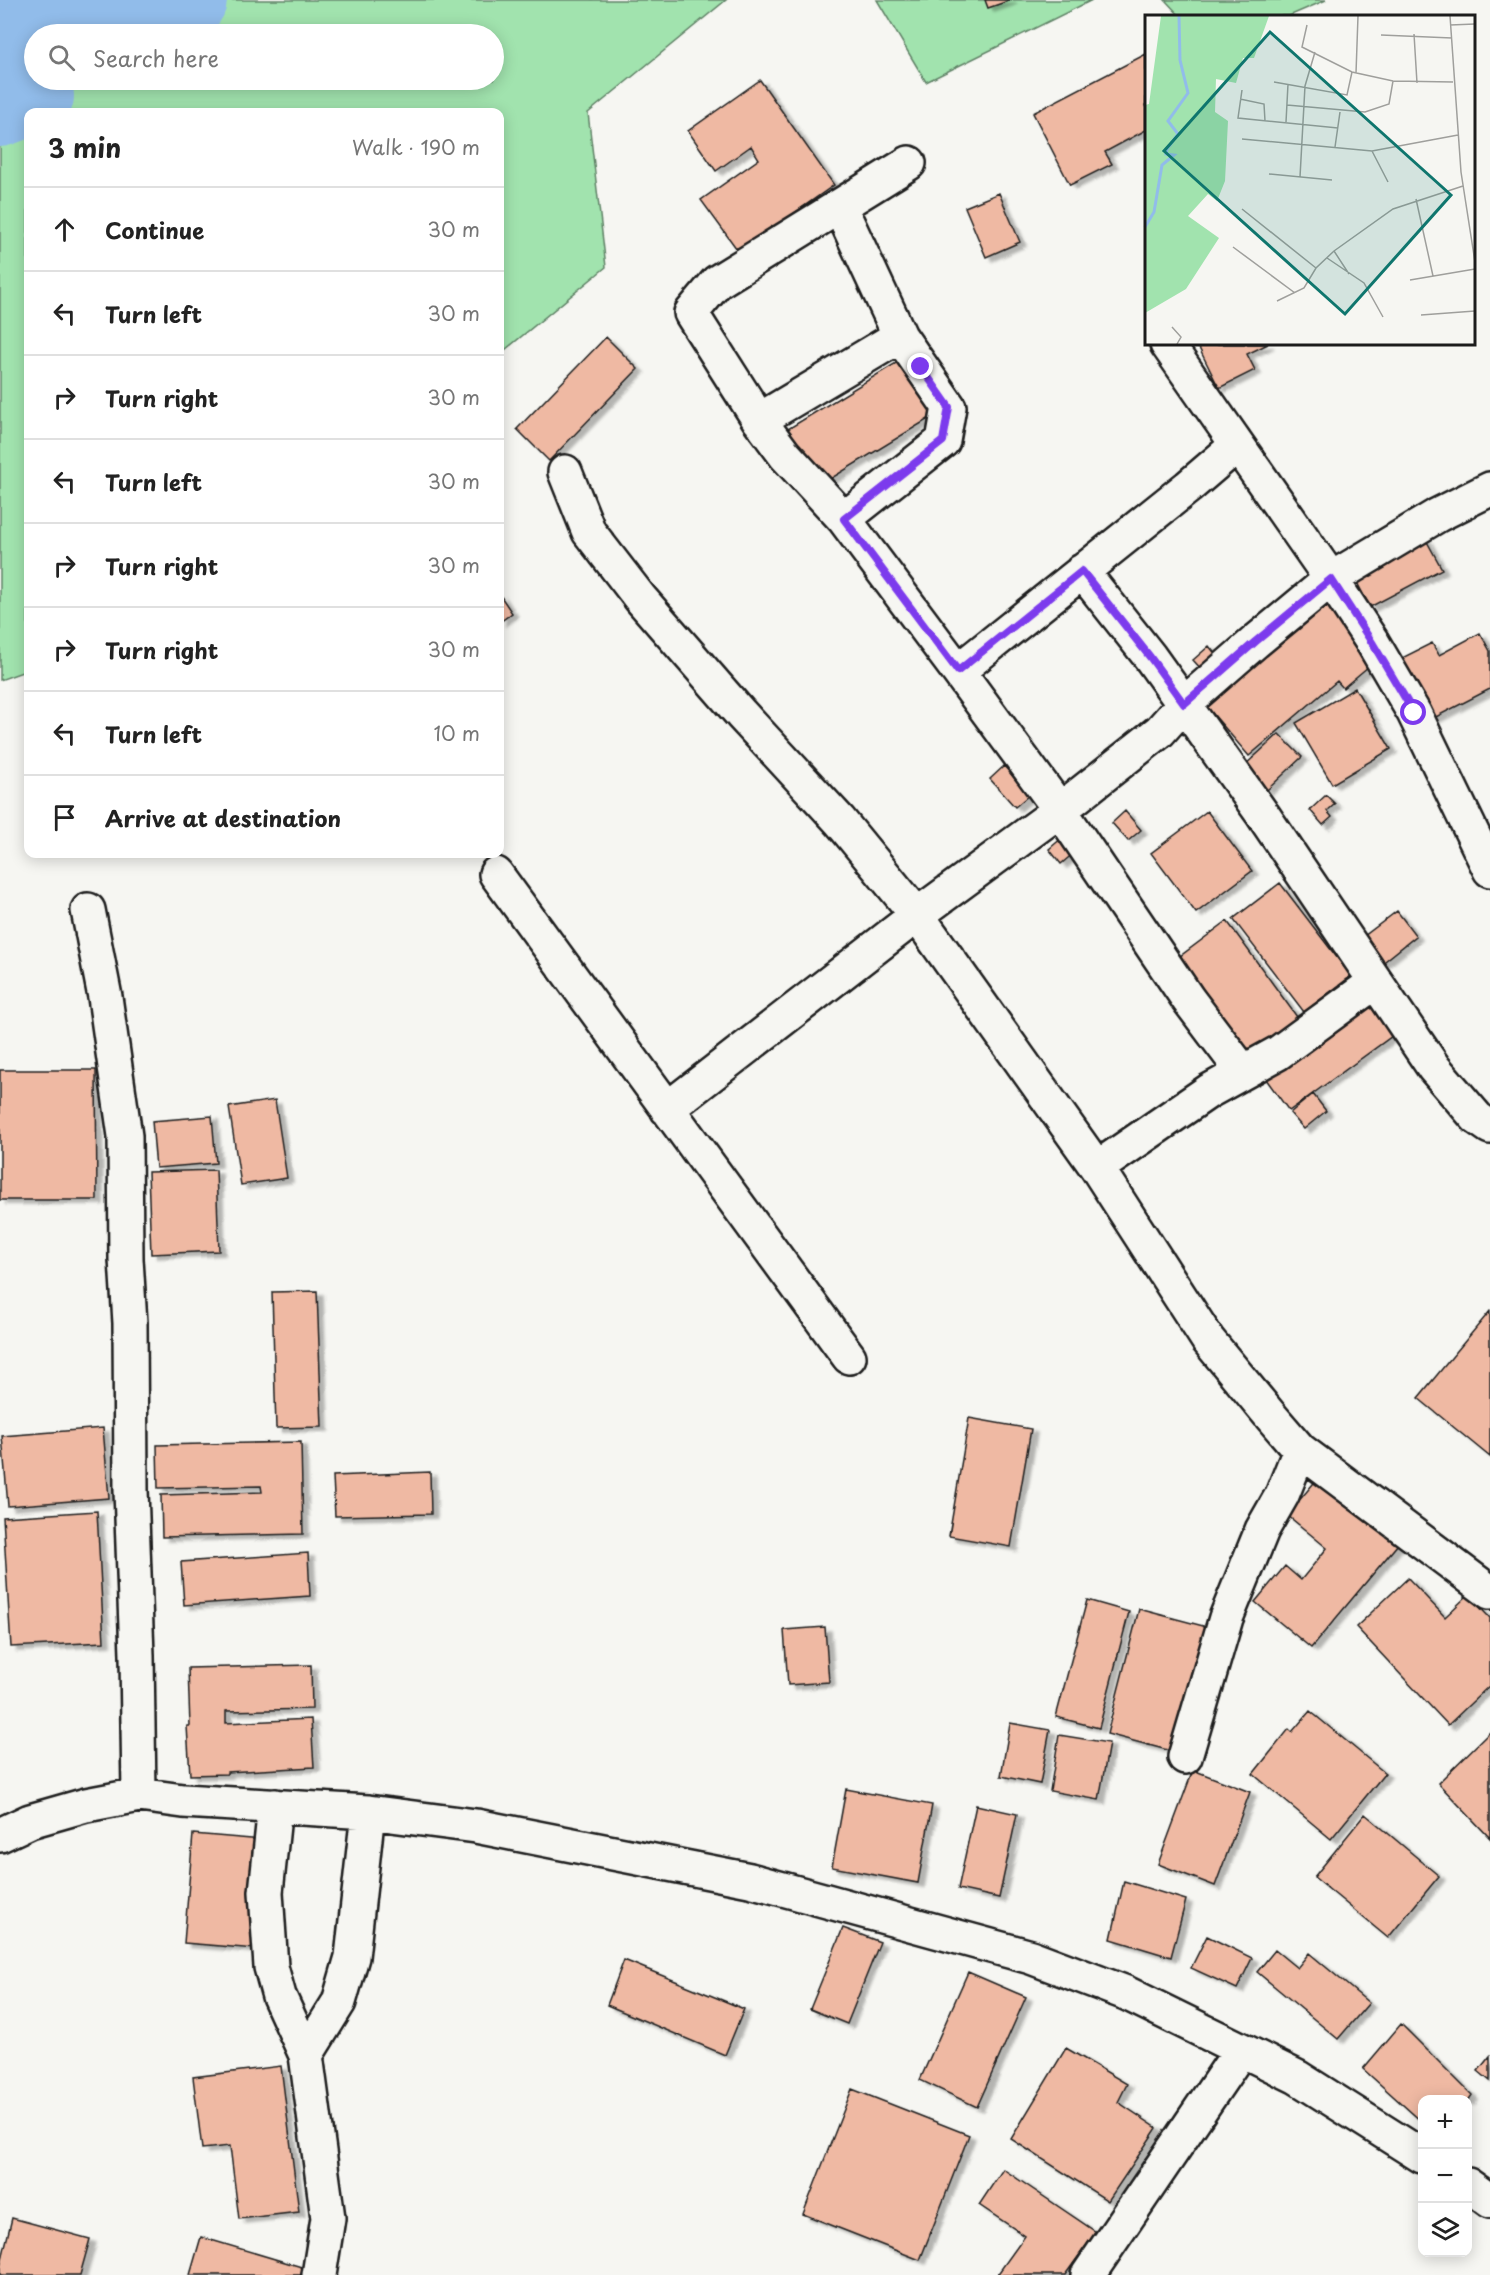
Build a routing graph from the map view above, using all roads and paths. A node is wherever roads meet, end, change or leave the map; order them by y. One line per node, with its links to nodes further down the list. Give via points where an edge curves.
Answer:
1 (909, 163): 2 (street)
2 (840, 207): 3 (street); 5 (street, via 717,282 691,313)
3 (900, 336): 5 (street); 9 (street, via 949,407 943,441)
4 (1168, 345): 6 (street)
5 (759, 420): 9 (street, via 785,455)
6 (1237, 445): 10 (street); 11 (street)
7 (565, 472): 18 (street, via 589,532 640,598 840,821)
8 (1490, 489): 11 (street)
9 (844, 519): 12 (street)
10 (1082, 571): 12 (street); 13 (street)
11 (1331, 579): 13 (street); 15 (street, via 1414,713)
12 (958, 671): 14 (street)
13 (1184, 704): 14 (street, via 1160,731); 19 (street)
14 (1060, 810): 18 (street); 20 (street, via 1181,989)
15 (1490, 870)
16 (496, 874): 21 (street)
17 (88, 910): 28 (street, via 125,1136)
18 (917, 915): 21 (street); 23 (street)
19 (1375, 982): 20 (street, via 1278,1053); 22 (street, via 1434,1068)
20 (1243, 1072): 23 (street)
21 (667, 1109): 24 (street)
22 (1490, 1127)
23 (1097, 1168): 25 (street, via 1208,1340)
24 (849, 1357)
25 (1300, 1450): 26 (street); 27 (street, via 1226,1618)
26 (1490, 1592)
27 (1185, 1757)
28 (139, 1796): 29 (street); 31 (street, via 86,1805 30,1821)
29 (275, 1806): 30 (street); 33 (street, via 266,1892 271,1966 279,1996)
30 (368, 1812): 32 (street, via 476,1826 760,1883 1031,1958 1126,1993); 33 (street, via 352,1957 339,2002)
31 (0, 1835)
32 (1241, 2050): 34 (street, via 1297,2077); 38 (street)
33 (306, 2055): 37 (street, via 328,2218)
34 (1418, 2153)
35 (1472, 2188): 36 (street)
36 (1490, 2201)
37 (319, 2275)
38 (1088, 2275)

